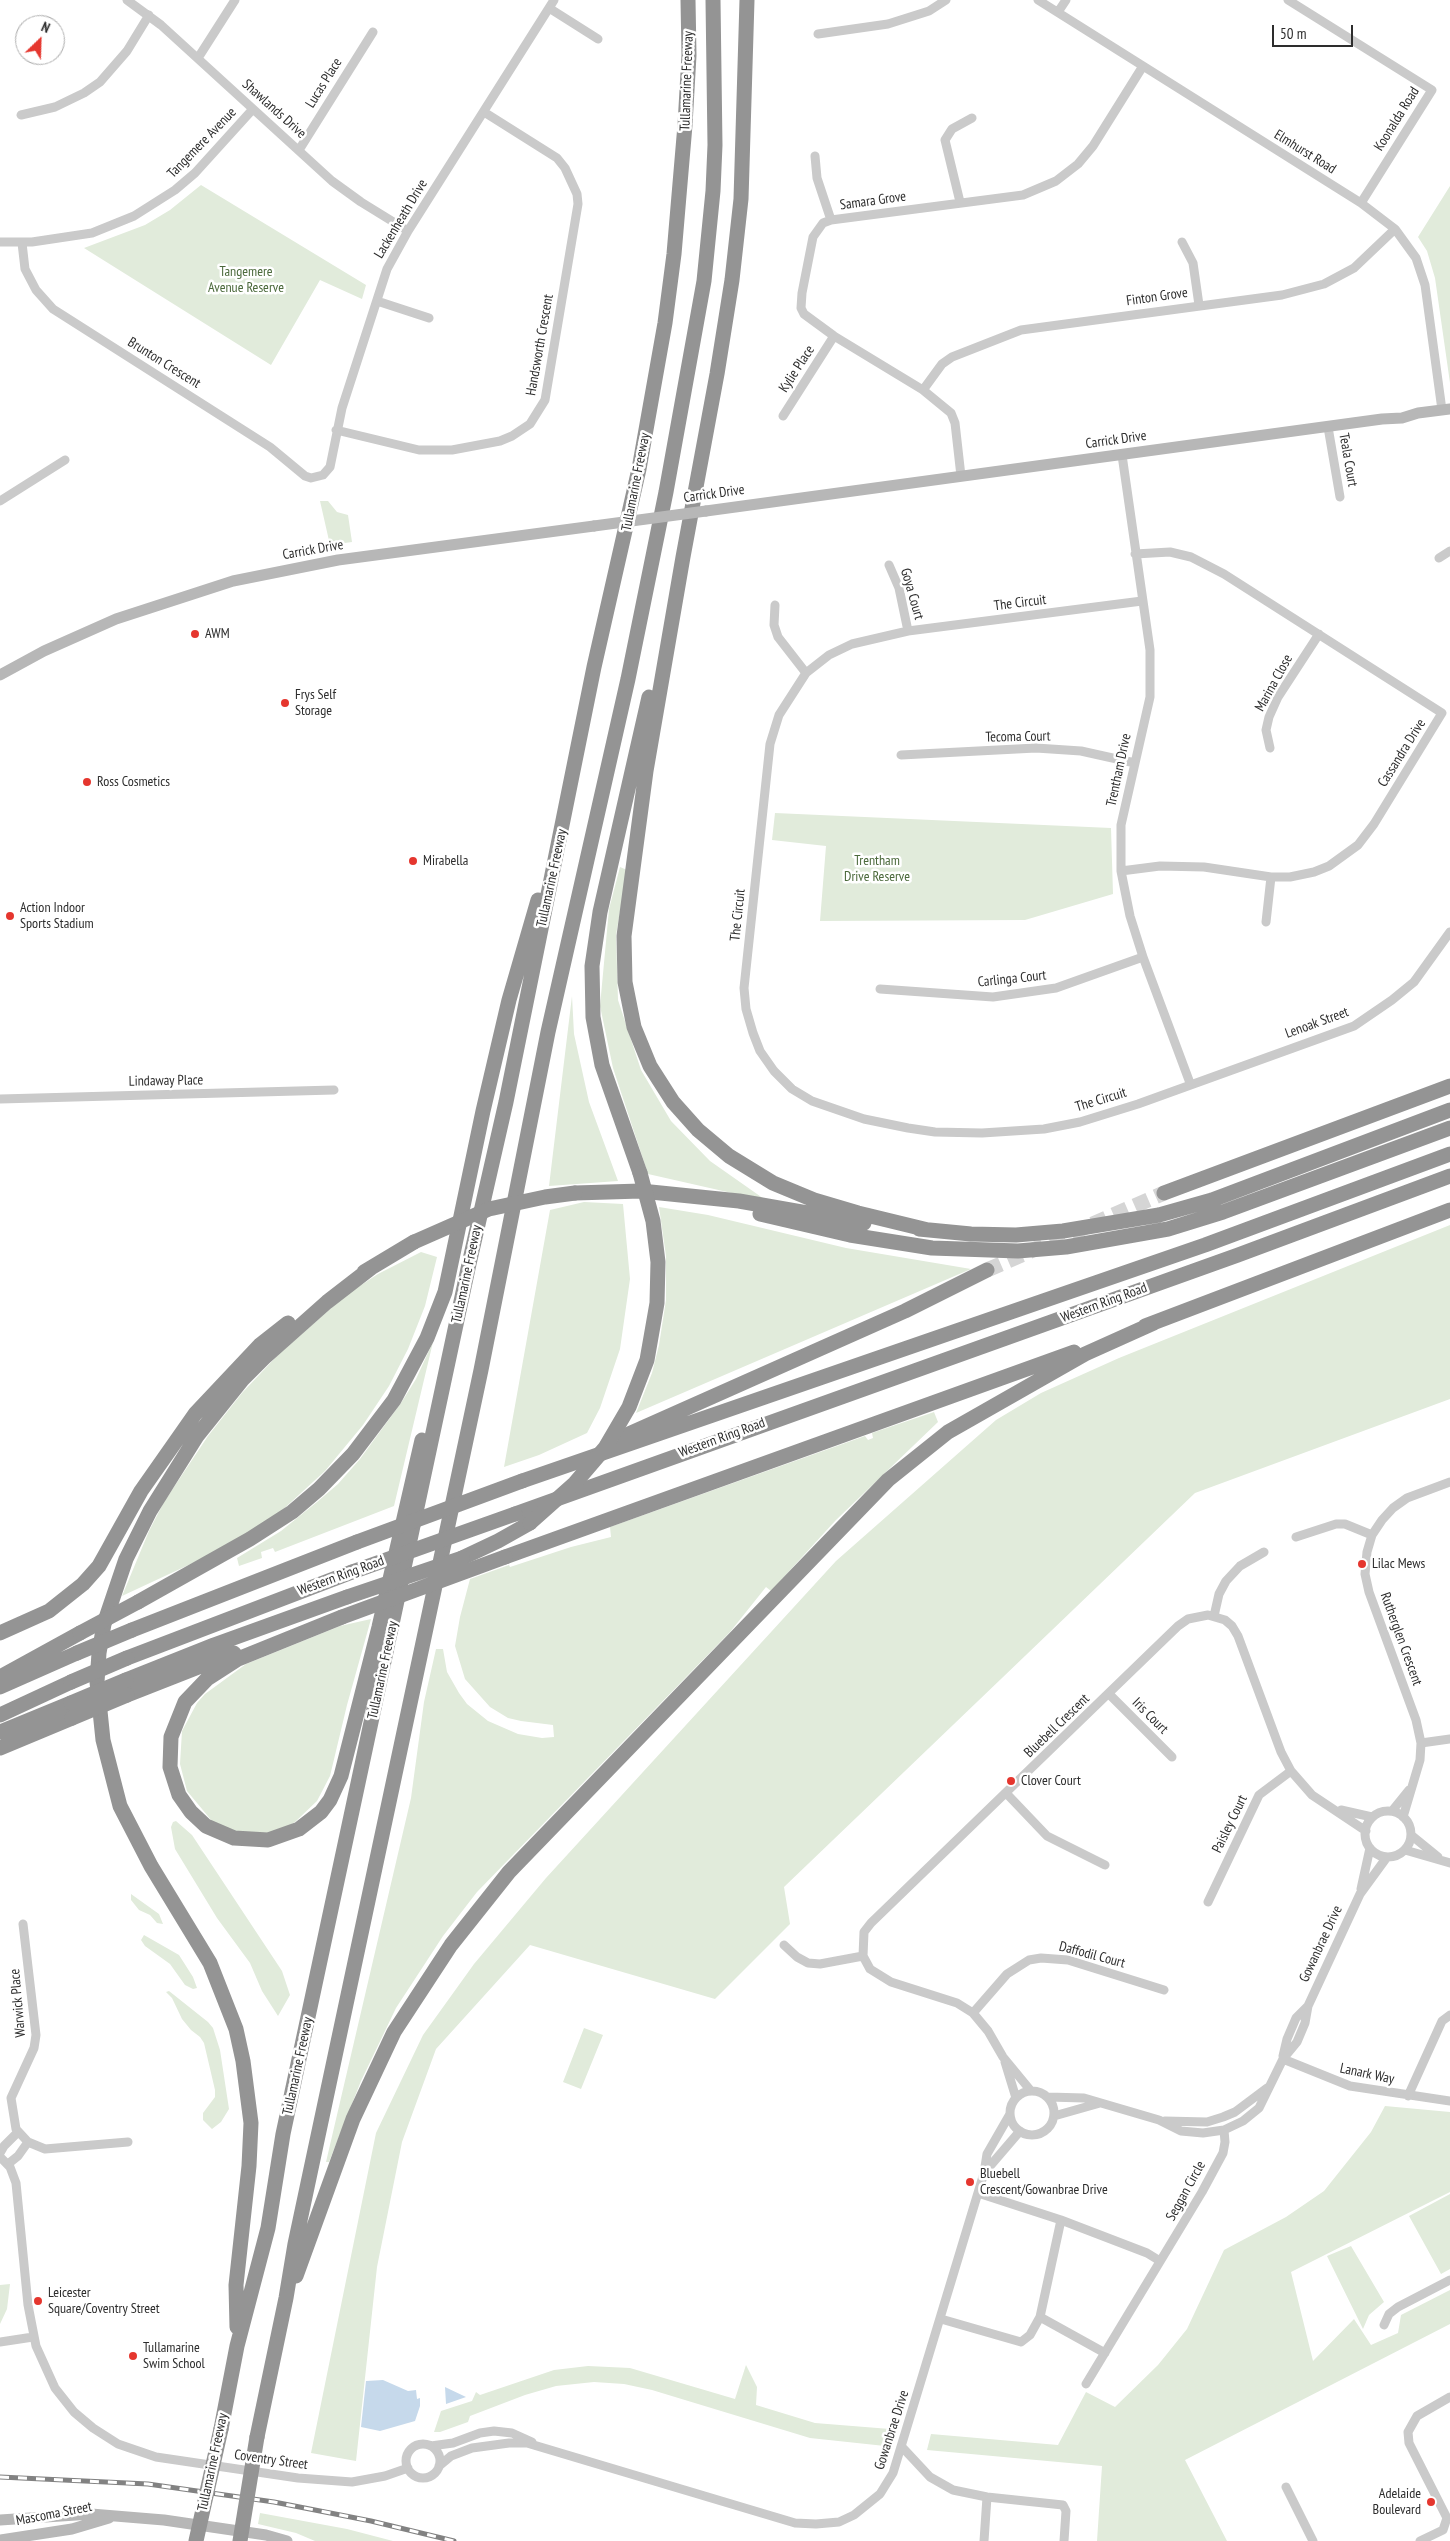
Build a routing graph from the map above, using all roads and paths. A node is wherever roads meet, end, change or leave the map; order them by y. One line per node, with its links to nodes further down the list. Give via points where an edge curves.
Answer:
1 (127, 0): 13 (street, Shawlands Drive)
2 (235, 0): 17 (street)
3 (688, 0): 58 (highway, Tullamarine Freeway, via 685,125 665,323 639,469)
4 (713, 0): 23 (highway, Tullamarine Freeway)
5 (721, 0): 23 (highway)
6 (747, 0): 51 (highway, via 741,199 732,280 718,374)
7 (946, 0): 15 (street, via 929,11 888,24)
8 (1038, 0): 12 (street, Elmhurst Road)
9 (1066, 0): 12 (street)
10 (1288, 0): 27 (street, Koonalda Road, via 1432,90)
11 (551, 4): 16 (street); 20 (street, Lackenheath Drive)
12 (1058, 12): 18 (street, Elmhurst Road)
13 (148, 15): 17 (street, Shawlands Drive); 21 (street, via 127,51 100,82 54,107)
14 (373, 32): 24 (street, Lucas Place)
15 (818, 34)
16 (598, 39)
17 (198, 58): 19 (street, Shawlands Drive)
18 (1143, 66): 26 (street, Samara Grove, via 1093,146 1078,164 1056,181 1023,195); 27 (street, Elmhurst Road)
19 (253, 110): 24 (street, Shawlands Drive); 33 (street, Tangemere Avenue, via 195,173 146,209 92,233)
20 (484, 112): 30 (street, Lackenheath Drive); 42 (street, Handsworth Crescent, via 557,158 568,173 576,194 578,204 546,400 530,424 512,436 452,450 419,450)
21 (21, 115)
22 (972, 118): 26 (street, via 952,129 945,140)
23 (715, 145): 153 (highway, Tullamarine Freeway, via 704,281 666,492 628,679 548,1032)
24 (299, 150): 30 (street, Shawlands Drive, via 360,202)
25 (815, 156): 28 (street, via 817,178)
26 (960, 202): 28 (street, Samara Grove)
27 (1361, 203): 29 (street, Elmhurst Road)
28 (831, 220): 37 (street, Samara Grove, via 823,223 813,237 801,308 811,321)
29 (1395, 229): 35 (street, Finton Grove, via 1354,268 1324,284 1282,295); 39 (street, Elmhurst Road, via 1416,258 1425,285)
30 (408, 231): 34 (street, Lackenheath Drive, via 387,269)
31 (0, 242): 33 (street, Tangemere Avenue)
32 (1182, 242): 35 (street, via 1193,263)
33 (22, 243): 45 (street, Brunton Crescent, via 25,268 36,290 53,309 263,442 305,476)
34 (376, 300): 36 (street); 42 (street, Lackenheath Drive)
35 (1199, 305): 38 (street, Finton Grove, via 1021,330 952,357 942,364)
36 (429, 318)
37 (834, 336): 38 (street, Samara Grove); 40 (street, Kylie Place)
38 (923, 390): 46 (street, Samara Grove, via 951,412)
39 (1446, 409): 41 (street, Carrick Drive)
40 (783, 416)
41 (1328, 427): 43 (street, Carrick Drive); 48 (street, Teala Court)
42 (336, 430): 45 (street, Lackenheath Drive, via 330,467)
43 (1122, 455): 46 (street, Carrick Drive); 50 (street, Trentham Drive)
44 (65, 460): 47 (street)
45 (323, 475)
46 (961, 476): 60 (street, Carrick Drive, bridge, via 338,560 232,581 116,619)
47 (2, 496)
48 (1340, 497)
49 (1450, 551): 52 (street)
50 (1135, 554): 54 (street, Trentham Drive); 57 (street, Cassandra Drive, via 1170,552 1192,557)
51 (683, 556): 81 (highway, via 646,771 624,936 625,982 634,1027 650,1066 673,1102 698,1130 729,1156 773,1183 814,1200); 96 (highway, bridge, via 595,938 593,1017 602,1064 650,1205 656,1241 657,1303 652,1341 629,1407 605,1448 575,1483 530,1523 498,1541 462,1558 214,1645)
52 (1439, 558)
53 (889, 565): 56 (street, Goya Court, via 899,588)
54 (1142, 601): 56 (street, The Circuit); 63 (street, Trentham Drive, via 1150,650 1150,697)
55 (775, 605): 59 (street, via 774,625 778,637)
56 (908, 631): 59 (street, The Circuit, via 852,644 829,655)
57 (1319, 634): 61 (street, Marina Close, via 1278,697 1269,717 1266,730); 65 (street, Cassandra Drive, via 1442,713 1358,845 1338,861 1314,872)
58 (594, 667): 82 (highway, Tullamarine Freeway, via 506,1102); 94 (highway, bridge, via 535,912 509,1000 444,1292 417,1358 394,1400 368,1437 305,1502 263,1532)
59 (806, 673): 70 (street, The Circuit, via 779,715 770,744 744,988 753,1034 774,1071 792,1089 812,1101 864,1119 935,1132 964,1133 1044,1129 1080,1122)
60 (0, 675)
61 (1270, 748)
62 (900, 755): 63 (street, Tecoma Court, via 1036,748 1081,751)
63 (1135, 763): 64 (street, Trentham Drive, via 1122,825)
64 (1121, 871): 65 (street, Cassandra Drive, via 1151,867 1204,867); 68 (street, Trentham Drive)
65 (1271, 877): 66 (street)
66 (1266, 922)
67 (1450, 932): 70 (street, Lenoak Street, via 1414,982 1354,1026)
68 (1143, 957): 69 (street, Carlinga Court, via 1056,988 993,997); 70 (street, Trentham Drive)
69 (880, 989)
70 (1190, 1083)
71 (1450, 1086): 78 (highway)
72 (334, 1090): 73 (street, Lindaway Place)
73 (0, 1099)
74 (1450, 1110): 81 (highway, via 1212,1200 1159,1215 1063,1231 1016,1235)
75 (1450, 1128): 79 (highway, via 1223,1212 1168,1229 1066,1247 1018,1251 899,1244)
76 (1450, 1154): 86 (highway, Western Ring Road, via 1197,1248)
77 (1450, 1176): 99 (highway, Western Ring Road, bridge, via 352,1572 127,1658)
78 (1164, 1193)
79 (683, 1195): 81 (highway); 83 (highway, bridge, via 618,1190 576,1193 489,1209 432,1232)
80 (1450, 1210): 85 (highway)
81 (928, 1230)
82 (469, 1264): 92 (highway, via 336,1789 311,1820 278,1838 244,1840 225,1836 206,1826 179,1795 170,1767 171,1737 185,1702 207,1679 238,1659); 159 (highway, Tullamarine Freeway, via 283,2134 268,2228)
83 (371, 1268): 93 (highway, via 316,1300 260,1345 226,1380 173,1443 141,1491 99,1566 83,1584 50,1611); 159 (highway, via 307,1318 264,1358 197,1436 150,1511 126,1559 104,1624 99,1653 97,1682 103,1740 120,1806 151,1866 210,1963 236,2029 243,2061 251,2123 236,2285)
84 (987, 1270): 86 (highway, via 765,1375)
85 (1154, 1323): 92 (highway, bridge); 153 (highway, via 1085,1354 955,1428 888,1480 509,1872 451,1945 394,2032 353,2119)
86 (522, 1481): 95 (highway, Western Ring Road, bridge, via 132,1630)
87 (1450, 1482): 88 (street, Rutherglen Crescent, via 1407,1498 1382,1520)
88 (1372, 1535): 89 (street, via 1345,1524 1336,1524); 102 (street, Rutherglen Crescent, via 1365,1564 1369,1592 1416,1720)
89 (1296, 1537)
90 (1264, 1552): 91 (street, via 1240,1566 1226,1581)
91 (1214, 1616): 97 (street, Bluebell Crescent, via 1198,1615 1188,1619); 105 (street, via 1225,1620 1238,1636)
92 (342, 1617): 96 (highway)
93 (0, 1633)
94 (0, 1677)
95 (0, 1688)
96 (126, 1688): 98 (highway, bridge)
97 (1109, 1694): 104 (street, Iris Court); 107 (street, Bluebell Crescent)
98 (71, 1710): 100 (highway); 103 (highway)
99 (0, 1715)
100 (0, 1732)
101 (1450, 1739): 102 (street)
102 (1421, 1743): 106 (street, Rutherglen Crescent, via 1420,1760)
103 (0, 1748)
104 (1172, 1757)
105 (1291, 1771): 108 (street, via 1312,1795); 121 (street, Paisley Court, via 1259,1794)
106 (1411, 1788): 109 (street, Rutherglen Crescent); 110 (street, Rutherglen Crescent)
107 (1006, 1793): 119 (street, via 1047,1836); 124 (street, Bluebell Crescent, via 871,1923 864,1932)
108 (1331, 1806): 111 (street); 112 (street)
109 (1392, 1811): 110 (street); 111 (street, via 1381,1812)
110 (1403, 1817): 113 (street)
111 (1372, 1818): 112 (street)
112 (1366, 1831): 114 (street)
113 (1411, 1835): 115 (street); 117 (street)
114 (1370, 1848): 116 (street); 120 (street, Gowanbrae Drive)
115 (1405, 1850): 116 (street); 117 (street)
116 (1387, 1857): 120 (street, Gowanbrae Drive)
117 (1440, 1858): 118 (street)
118 (1450, 1863)
119 (1104, 1865)
120 (1360, 1894): 129 (street, Gowanbrae Drive, via 1308,2006 1297,2042)
121 (1208, 1902)
122 (23, 1924): 142 (street, Warwick Place, via 36,2035 30,2057 11,2098 13,2121)
123 (784, 1945): 124 (street, via 797,1957 814,1963 831,1964)
124 (862, 1956): 126 (street, via 879,1977 957,2003)
125 (1164, 1990): 126 (street, Daffodil Court, via 1068,1960 1041,1958 1029,1960 1007,1974)
126 (973, 2014): 128 (street, via 988,2031)
127 (1450, 2015): 132 (street, via 1442,2021)
128 (1003, 2057): 131 (street); 134 (street)
129 (1283, 2059): 130 (street, Gowanbrae Drive); 132 (street, Lanark Way, via 1350,2086)
130 (1269, 2087): 139 (street, Gowanbrae Drive, via 1223,2118 1191,2123); 140 (street, Gowanbrae Drive, via 1259,2108)
131 (1031, 2091): 133 (street); 134 (street)
132 (1408, 2096): 135 (street, Lanark Way)
133 (1048, 2097): 136 (street, Gowanbrae Drive, via 1084,2098); 138 (street)
134 (1016, 2098): 137 (street)
135 (1450, 2101)
136 (1100, 2103): 138 (street); 139 (street, Gowanbrae Drive)
137 (1010, 2114): 141 (street); 148 (street, Gowanbrae Drive, via 987,2154)
138 (1054, 2116): 141 (street, via 1044,2132 1032,2135)
139 (1160, 2120): 140 (street, Gowanbrae Drive, via 1181,2131 1203,2133)
140 (1224, 2130): 151 (street, Seggan Circle, via 1226,2142 1223,2153)
141 (1020, 2131): 148 (street, Gowanbrae Drive)
142 (18, 2132): 143 (street); 145 (street)
143 (28, 2142): 144 (street, via 41,2148 55,2149); 147 (street)
144 (128, 2142)
145 (0, 2153)
146 (0, 2157): 147 (street)
147 (8, 2164): 157 (street, Coventry Street, via 16,2183)
148 (984, 2173): 149 (street, Gowanbrae Drive)
149 (978, 2193): 150 (street); 155 (street, Gowanbrae Drive)
150 (1061, 2220): 151 (street, via 1147,2253); 154 (street)
151 (1160, 2262): 160 (street, Seggan Circle)
152 (1450, 2280): 156 (street, via 1398,2307)
153 (286, 2298): 175 (highway, Tullamarine Freeway, bridge, via 257,2437)
154 (1040, 2317): 155 (street, via 1030,2335 1021,2342); 160 (street)
155 (940, 2318): 164 (street, Gowanbrae Drive)
156 (1384, 2325)
157 (33, 2337): 158 (street); 167 (street, Coventry Street, via 45,2370 63,2400 99,2433 131,2450 175,2460 331,2482 364,2480)
158 (0, 2342)
159 (237, 2346): 174 (highway, Tullamarine Freeway, bridge)
160 (1105, 2353): 161 (street, Seggan Circle)
161 (1086, 2384)
162 (1450, 2397): 171 (street, via 1417,2416 1408,2432 1408,2443)
163 (431, 2446): 165 (street, Gowanbrae Drive, via 500,2431 515,2434); 166 (street, via 438,2454); 167 (street, via 422,2444 411,2448 406,2458)
164 (902, 2447): 165 (street, Gowanbrae Drive, via 890,2479 871,2504 839,2522 816,2524 795,2523); 169 (street, via 938,2483)
165 (543, 2448): 166 (street, Gowanbrae Drive, via 520,2443 481,2446 451,2456)
166 (439, 2466): 167 (street, via 424,2478 416,2476)
167 (408, 2468)
168 (1286, 2487): 179 (street)
169 (988, 2497): 177 (street); 178 (street, via 1062,2504 1066,2511)
170 (113, 2517): 172 (street, Mascoma Street, via 77,2514); 173 (street, Mascoma Street, via 72,2529); 176 (street, Mascoma Street, via 176,2522)
171 (1448, 2519): 180 (street, via 1443,2530)
172 (0, 2520)
173 (0, 2540)
174 (196, 2541)
175 (240, 2541)
176 (287, 2541)
177 (984, 2541)
178 (1064, 2541)
179 (1313, 2541)
180 (1420, 2541)

